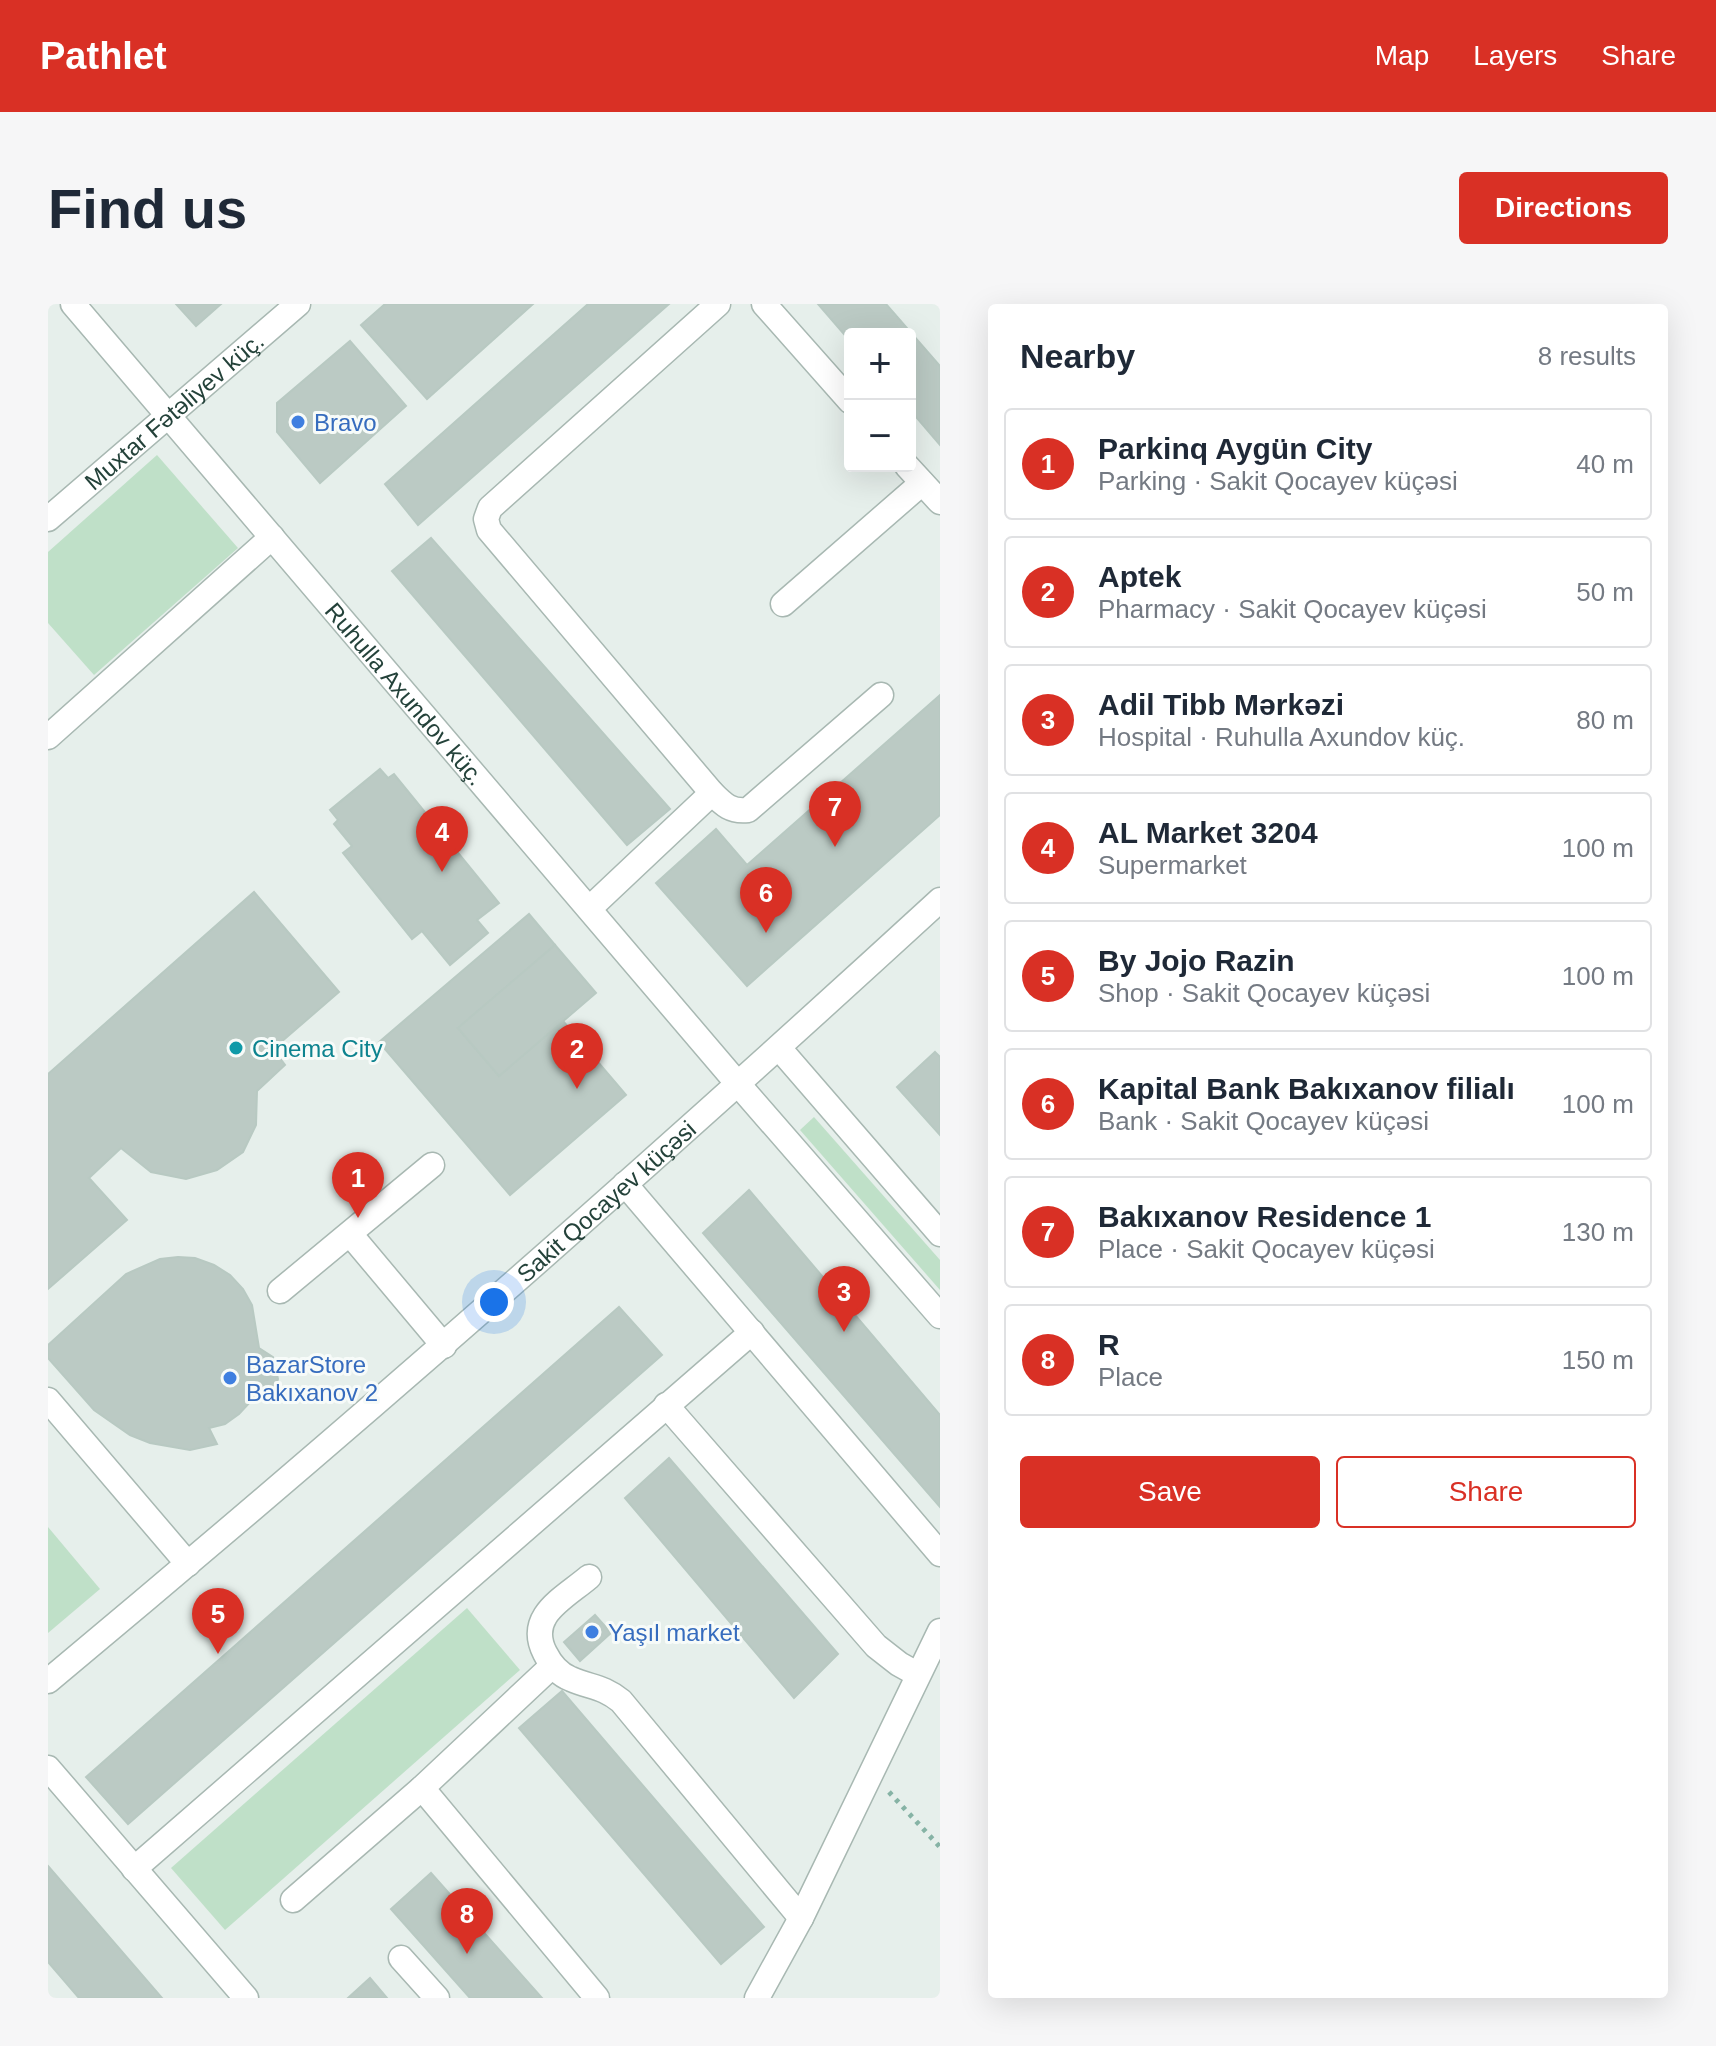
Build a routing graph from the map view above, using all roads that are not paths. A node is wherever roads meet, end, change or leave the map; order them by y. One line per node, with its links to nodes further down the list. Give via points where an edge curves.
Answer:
1 (73, 304): 6 (street, Ruhulla Axundov küç.)
2 (298, 304): 6 (street, Muxtar Fətəliyev küç.)
3 (718, 304): 14 (street, via 490,508 486,519 489,530)
4 (764, 304): 5 (street)
5 (849, 400)
6 (168, 416): 9 (street, Muxtar Fətəliyev küç.); 10 (street, Ruhulla Axundov küç.)
7 (915, 474): 8 (street); 11 (street)
8 (940, 502)
9 (48, 519)
10 (272, 537): 13 (street); 16 (street, Ruhulla Axundov küç.)
11 (783, 604)
12 (881, 695): 14 (street, via 748,810 725,806)
13 (48, 737)
14 (712, 793): 16 (street)
15 (940, 900): 17 (street, Sakit Qocayev küçəsi)
16 (590, 908): 18 (street, Ruhulla Axundov küç.)
17 (779, 1048): 18 (street, Sakit Qocayev küçəsi); 22 (street)
18 (738, 1084): 20 (street, Sakit Qocayev küçəsi); 24 (street, Ruhulla Axundov küç.)
19 (432, 1165): 21 (street)
20 (625, 1184): 25 (street); 26 (street, Sakit Qocayev küçəsi)
21 (350, 1234): 23 (street); 26 (street)
22 (940, 1234)
23 (280, 1291)
24 (940, 1316)
25 (752, 1332): 28 (street); 29 (street)
26 (444, 1346): 30 (street, Sakit Qocayev küçəsi)
27 (48, 1400): 30 (street)
28 (666, 1405): 34 (street, via 876,1646); 38 (street)
29 (940, 1554)
30 (188, 1564): 35 (street, Sakit Qocayev küçəsi)
31 (589, 1577): 33 (street, via 542,1617 538,1640)
32 (940, 1631): 34 (street)
33 (552, 1666): 37 (street); 40 (street, via 569,1678 607,1689 621,1701)
34 (917, 1674): 40 (street)
35 (48, 1681)
36 (48, 1768): 38 (street)
37 (422, 1788): 39 (street); 44 (street)
38 (134, 1869): 42 (street)
39 (293, 1900)
40 (801, 1918): 45 (street)
41 (401, 1958): 43 (street)
42 (246, 1998)
43 (437, 1998)
44 (597, 1998)
45 (757, 1998)

